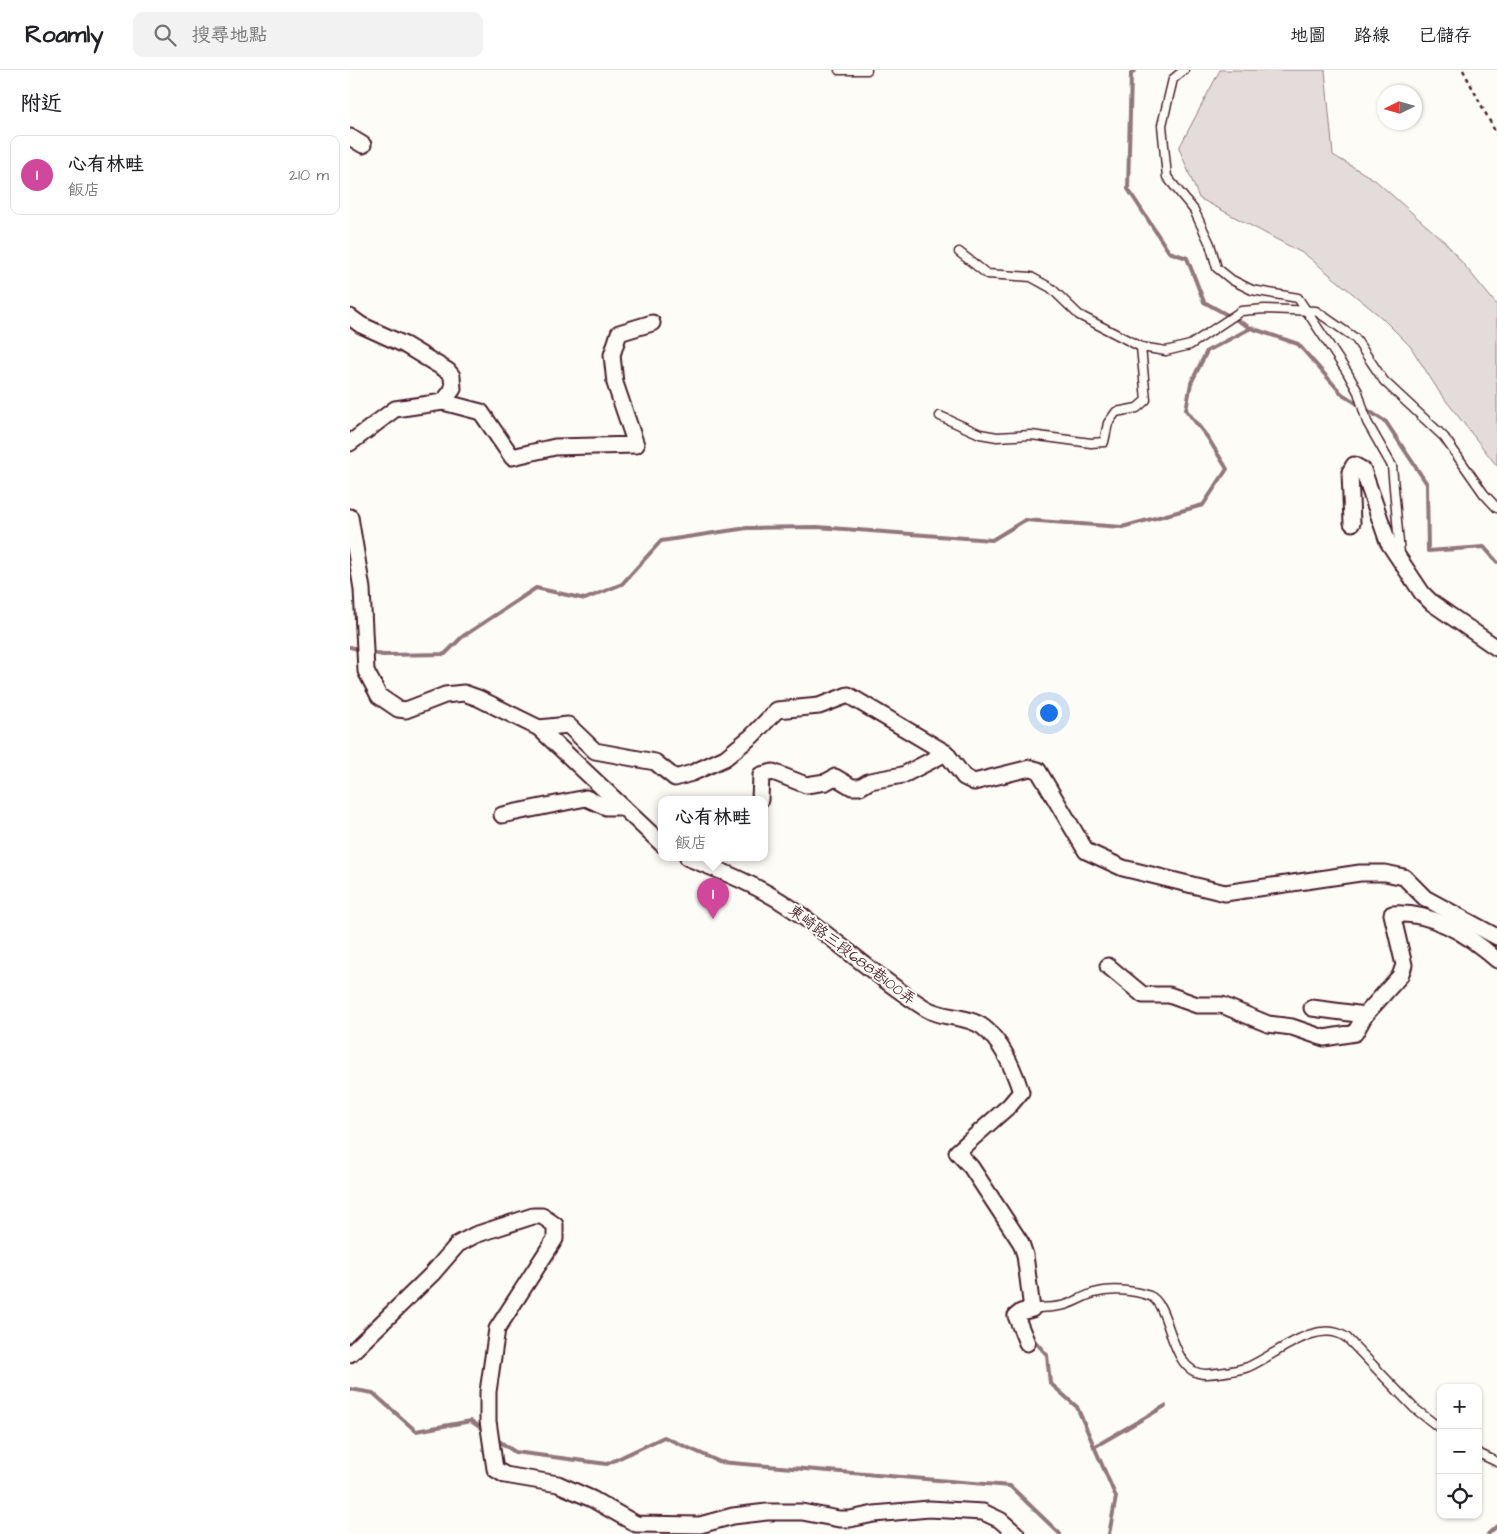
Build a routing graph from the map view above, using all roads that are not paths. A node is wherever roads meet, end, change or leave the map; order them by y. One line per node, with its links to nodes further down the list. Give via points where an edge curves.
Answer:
1 (838, 70): 2 (lane)
2 (867, 70)
3 (1184, 70): 5 (lane, via 1174,79 1162,125 1168,177 1194,210 1218,268 1252,290 1298,298)
4 (959, 252): 8 (lane, via 987,274 1031,277 1051,288 1078,315)
5 (1307, 311): 8 (lane, via 1241,311 1190,345 1166,351); 12 (lane, via 1316,311 1355,338 1384,381 1444,437); 15 (lane, via 1358,392 1367,422 1392,466)
6 (350, 317): 9 (street, via 405,345 448,372 452,376 453,389)
7 (652, 323): 9 (street, via 620,333 612,355 615,383 636,444 555,447 512,456 481,412)
8 (1141, 347): 10 (lane, via 1146,400 1137,408 1116,412 1108,423 1104,442 1031,435 996,437 980,434)
9 (443, 402): 11 (street, via 395,409)
10 (940, 416)
11 (350, 443)
12 (1497, 508)
13 (350, 517): 17 (street, via 362,589 364,656 374,690 385,702 406,710 444,695 464,693)
14 (1352, 523): 15 (street, via 1350,472 1354,465 1363,470 1388,542)
15 (1400, 561): 16 (street, via 1432,603)
16 (1497, 648)
17 (539, 728): 18 (street, via 568,725 595,750 655,762 675,778 725,758 777,710 819,706 848,695); 20 (street)
18 (946, 754): 19 (street, via 903,775 852,787 835,776 826,782 806,785 773,772 761,775); 24 (street, via 964,777 974,782 1021,769 1038,770 1086,851 1124,868 1226,893 1360,872 1385,873 1404,878 1425,898)
19 (760, 796)
20 (623, 807): 21 (street, via 606,807 586,798); 22 (street)
21 (502, 815)
22 (658, 840)
23 (696, 861): 29 (street, 東崎路三段688巷100弄, via 736,877 790,907 901,993 928,1010 977,1024 991,1036 1015,1074 1021,1092 957,1152 971,1167 1021,1243)
24 (1497, 937)
25 (1497, 960): 28 (street, via 1457,929 1410,913 1392,914 1404,965 1400,976)
26 (1108, 966): 28 (street, via 1143,995 1169,995 1197,1005 1222,1005 1268,1024 1292,1027 1324,1038 1356,1033)
27 (1312, 1008): 28 (street)
28 (1366, 1015)
29 (1032, 1309): 30 (street, via 1016,1316); 32 (lane, via 1067,1304 1105,1291 1151,1297 1162,1309 1179,1353 1192,1370 1206,1374 1245,1368 1294,1340 1337,1331 1414,1408)
30 (1027, 1343)
31 (350, 1354): 35 (street, via 458,1244 475,1235 542,1216 555,1225 555,1239 497,1329 488,1392 488,1421 495,1468 505,1475 558,1484 636,1524 700,1524 767,1512 802,1512 850,1519 929,1508 983,1512 1000,1520)
32 (1437, 1426)
33 (1482, 1455): 34 (lane)
34 (1497, 1462)
35 (1016, 1534)

